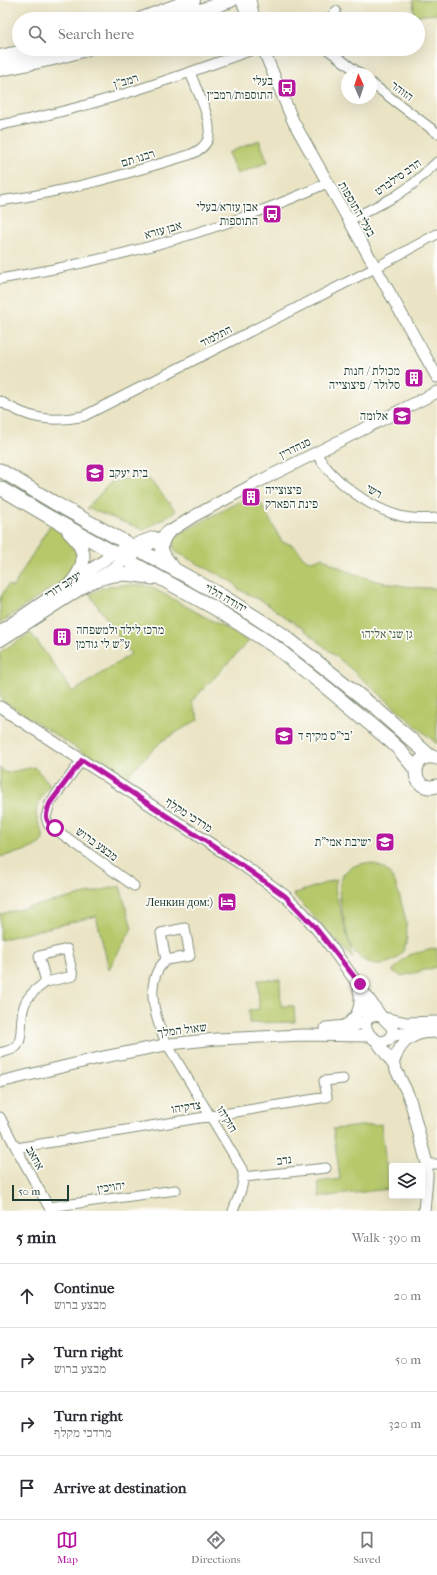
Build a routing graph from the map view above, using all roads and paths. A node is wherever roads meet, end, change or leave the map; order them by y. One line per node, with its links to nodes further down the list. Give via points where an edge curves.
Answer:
1 (193, 0): 5 (main road)
2 (231, 0): 6 (main road)
3 (241, 0): 7 (street)
4 (250, 0): 8 (street)
5 (161, 12)
6 (198, 12)
7 (247, 12)
8 (253, 12)
9 (12, 54): 14 (main road)
10 (60, 56): 16 (main road)
11 (235, 56): 17 (street, רמב"ן)
12 (266, 56): 22 (street, בעלי התוספות, via 293,121)
13 (336, 56): 15 (street)
14 (0, 57)
15 (352, 68)
16 (0, 69)
17 (190, 72): 19 (street, רמב"ן, via 112,98); 23 (street, רבנו תם, via 209,130 208,140 198,151 62,191)
18 (377, 88): 20 (street, הזוהר)
19 (0, 125)
20 (437, 133)
21 (437, 162): 24 (street, הרב סילברט, via 396,196)
22 (327, 184): 24 (street, בעלי התוספות); 27 (street, אבן עזרא, via 264,210 160,244 47,271)
23 (0, 201)
24 (350, 220): 26 (street, בעלי התוספות)
25 (437, 234): 26 (street, התלמוד)
26 (375, 268): 28 (street, בעלי התוספות); 30 (street, התלמוד, via 84,416 59,420 30,416)
27 (0, 279)
28 (437, 377)
29 (437, 392): 31 (street, סנהדרין)
30 (0, 401)
31 (316, 453): 34 (street, רשי, via 323,464 345,486 387,512 411,518); 36 (street, סנהדרין)
32 (0, 470): 37 (main road, יהודה הלוי)
33 (0, 488): 35 (main road, יהודה הלוי)
34 (437, 518)
35 (61, 523): 38 (main road, יהודה הלוי); 42 (main road, via 78,541 83,552 81,569)
36 (168, 532): 37 (street, סנהדרין); 39 (main road, via 162,541 161,550)
37 (136, 548): 38 (street, יעקב דורי); 39 (main road, יהודה הלוי)
38 (121, 556): 40 (street, יעקב דורי); 41 (main road, יהודה הלוי); 42 (street, יעקב דורי)
39 (175, 569): 46 (main road, יהודה הלוי, via 224,596 282,634)
40 (94, 581): 41 (main road, via 106,576 124,574); 44 (street, יעקב דורי)
41 (166, 582): 48 (main road, יהודה הלוי, via 216,609 274,646 384,736)
42 (71, 584): 43 (street, יעקב דורי)
43 (0, 631)
44 (0, 641)
45 (0, 707): 47 (street, מרדכי מקלף)
46 (434, 758): 48 (main road, via 420,762)
47 (82, 760): 50 (street, מבצע ברוש, via 50,803 46,817 48,824); 52 (street, מרדכי מקלף, via 285,896 315,927)
48 (416, 770): 49 (main road, יהודה הלוי, via 416,778 420,784)
49 (436, 787)
50 (134, 886)
51 (166, 960): 63 (street, חזקיהו, via 158,968 153,990)
52 (345, 966): 54 (street, מרדכי מקלף); 55 (street, מרדכי מקלף)
53 (46, 982): 64 (street, via 28,997 21,1017 18,1045)
54 (360, 994): 56 (street, מרדכי מקלף, via 366,1006); 58 (street, via 360,1009 357,1015)
55 (383, 1017): 56 (street, via 374,1014); 57 (street, via 407,1023); 61 (street, via 392,1027)
56 (367, 1019): 58 (street, שאול המלך, via 356,1025); 62 (street, via 365,1028)
57 (437, 1022)
58 (340, 1027): 63 (street, שאול המלך, via 216,1033)
59 (426, 1032): 60 (street); 61 (street); 65 (street, via 416,1035 402,1045)
60 (437, 1032)
61 (391, 1037): 62 (street, via 381,1042); 65 (street)
62 (373, 1038): 63 (street, שאול המלך, via 308,1035); 65 (street)
63 (166, 1041): 66 (street, שאול המלך, via 97,1052); 68 (street, שאול המלך); 70 (street, חזקיהו)
64 (0, 1053)
65 (393, 1064): 72 (street, via 408,1092)
66 (0, 1076)
67 (343, 1079): 70 (street, צדקיהו, via 324,1081 327,1097)
68 (0, 1082)
69 (0, 1116): 71 (street, אחאב)
70 (210, 1116): 71 (street, צדקיהו); 74 (street, חזקיהו, via 238,1161)
71 (16, 1148): 76 (street, אחאב)
72 (432, 1164): 78 (street, via 427,1177)
73 (326, 1168): 74 (street, נדב)
74 (244, 1177): 77 (street, via 244,1184)
75 (176, 1190): 76 (street, יהויכין)
76 (50, 1209)
77 (233, 1211)
78 (424, 1211)

